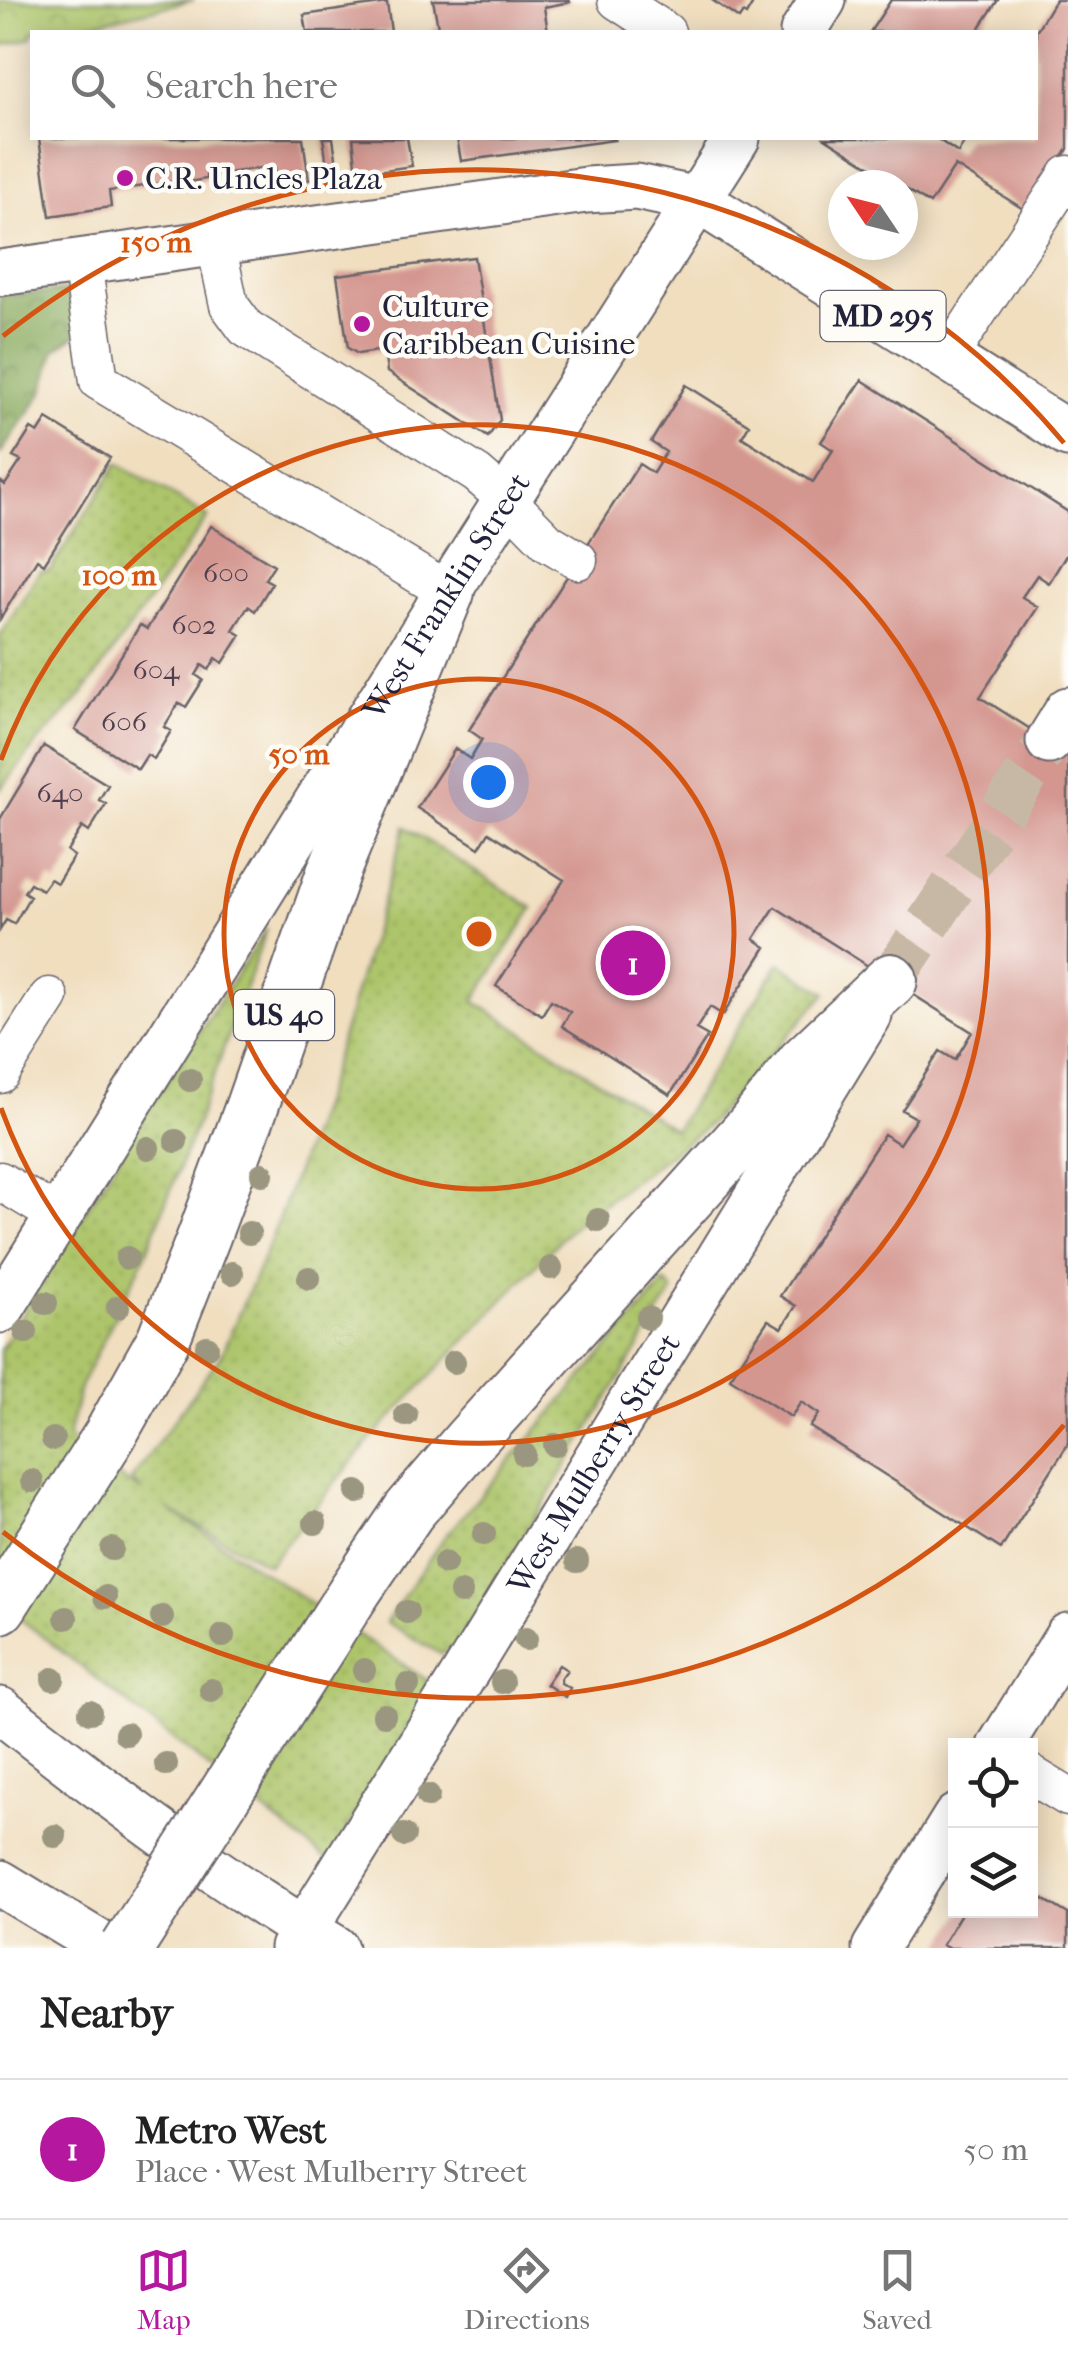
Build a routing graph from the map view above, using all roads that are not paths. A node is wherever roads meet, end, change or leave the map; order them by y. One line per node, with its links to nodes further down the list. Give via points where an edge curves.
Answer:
1 (617, 0): 3 (lane)
2 (823, 0): 4 (main road)
3 (663, 30)
4 (804, 30)
5 (736, 140): 7 (main road, West Franklin Street / US 40)
6 (1068, 174): 11 (lane)
7 (698, 200): 8 (main road, via 636,187 586,190); 11 (main road, MD 295); 13 (main road, West Franklin Street / US 40)
8 (216, 244): 9 (main road); 13 (lane, via 230,305 246,328)
9 (82, 262): 10 (main road); 15 (lane, via 99,380)
10 (0, 273)
11 (948, 358): 12 (main road, MD 295)
12 (1068, 434)
13 (507, 500): 14 (lane, via 548,542); 15 (main road, West Franklin Street / US 40)
14 (578, 560)
15 (448, 592): 20 (main road, West Franklin Street); 22 (highway, US 40, via 333,873 162,1340 110,1435)
16 (891, 980): 30 (main road, West Mulberry Street, via 457,1686); 32 (highway, bridge, via 803,1063 409,1511)
17 (50, 996): 18 (lane)
18 (0, 1074)
19 (0, 1180): 20 (lane)
20 (58, 1216): 21 (main road, West Franklin Street)
21 (0, 1310)
22 (0, 1606)
23 (1068, 1636): 25 (main road)
24 (0, 1710): 30 (main road)
25 (1005, 1738)
26 (1038, 1779): 27 (lane)
27 (1068, 1797)
28 (949, 1828): 33 (main road)
29 (0, 1883): 31 (main road)
30 (311, 1942)
31 (107, 1948)
32 (126, 1948)
33 (875, 1948)

